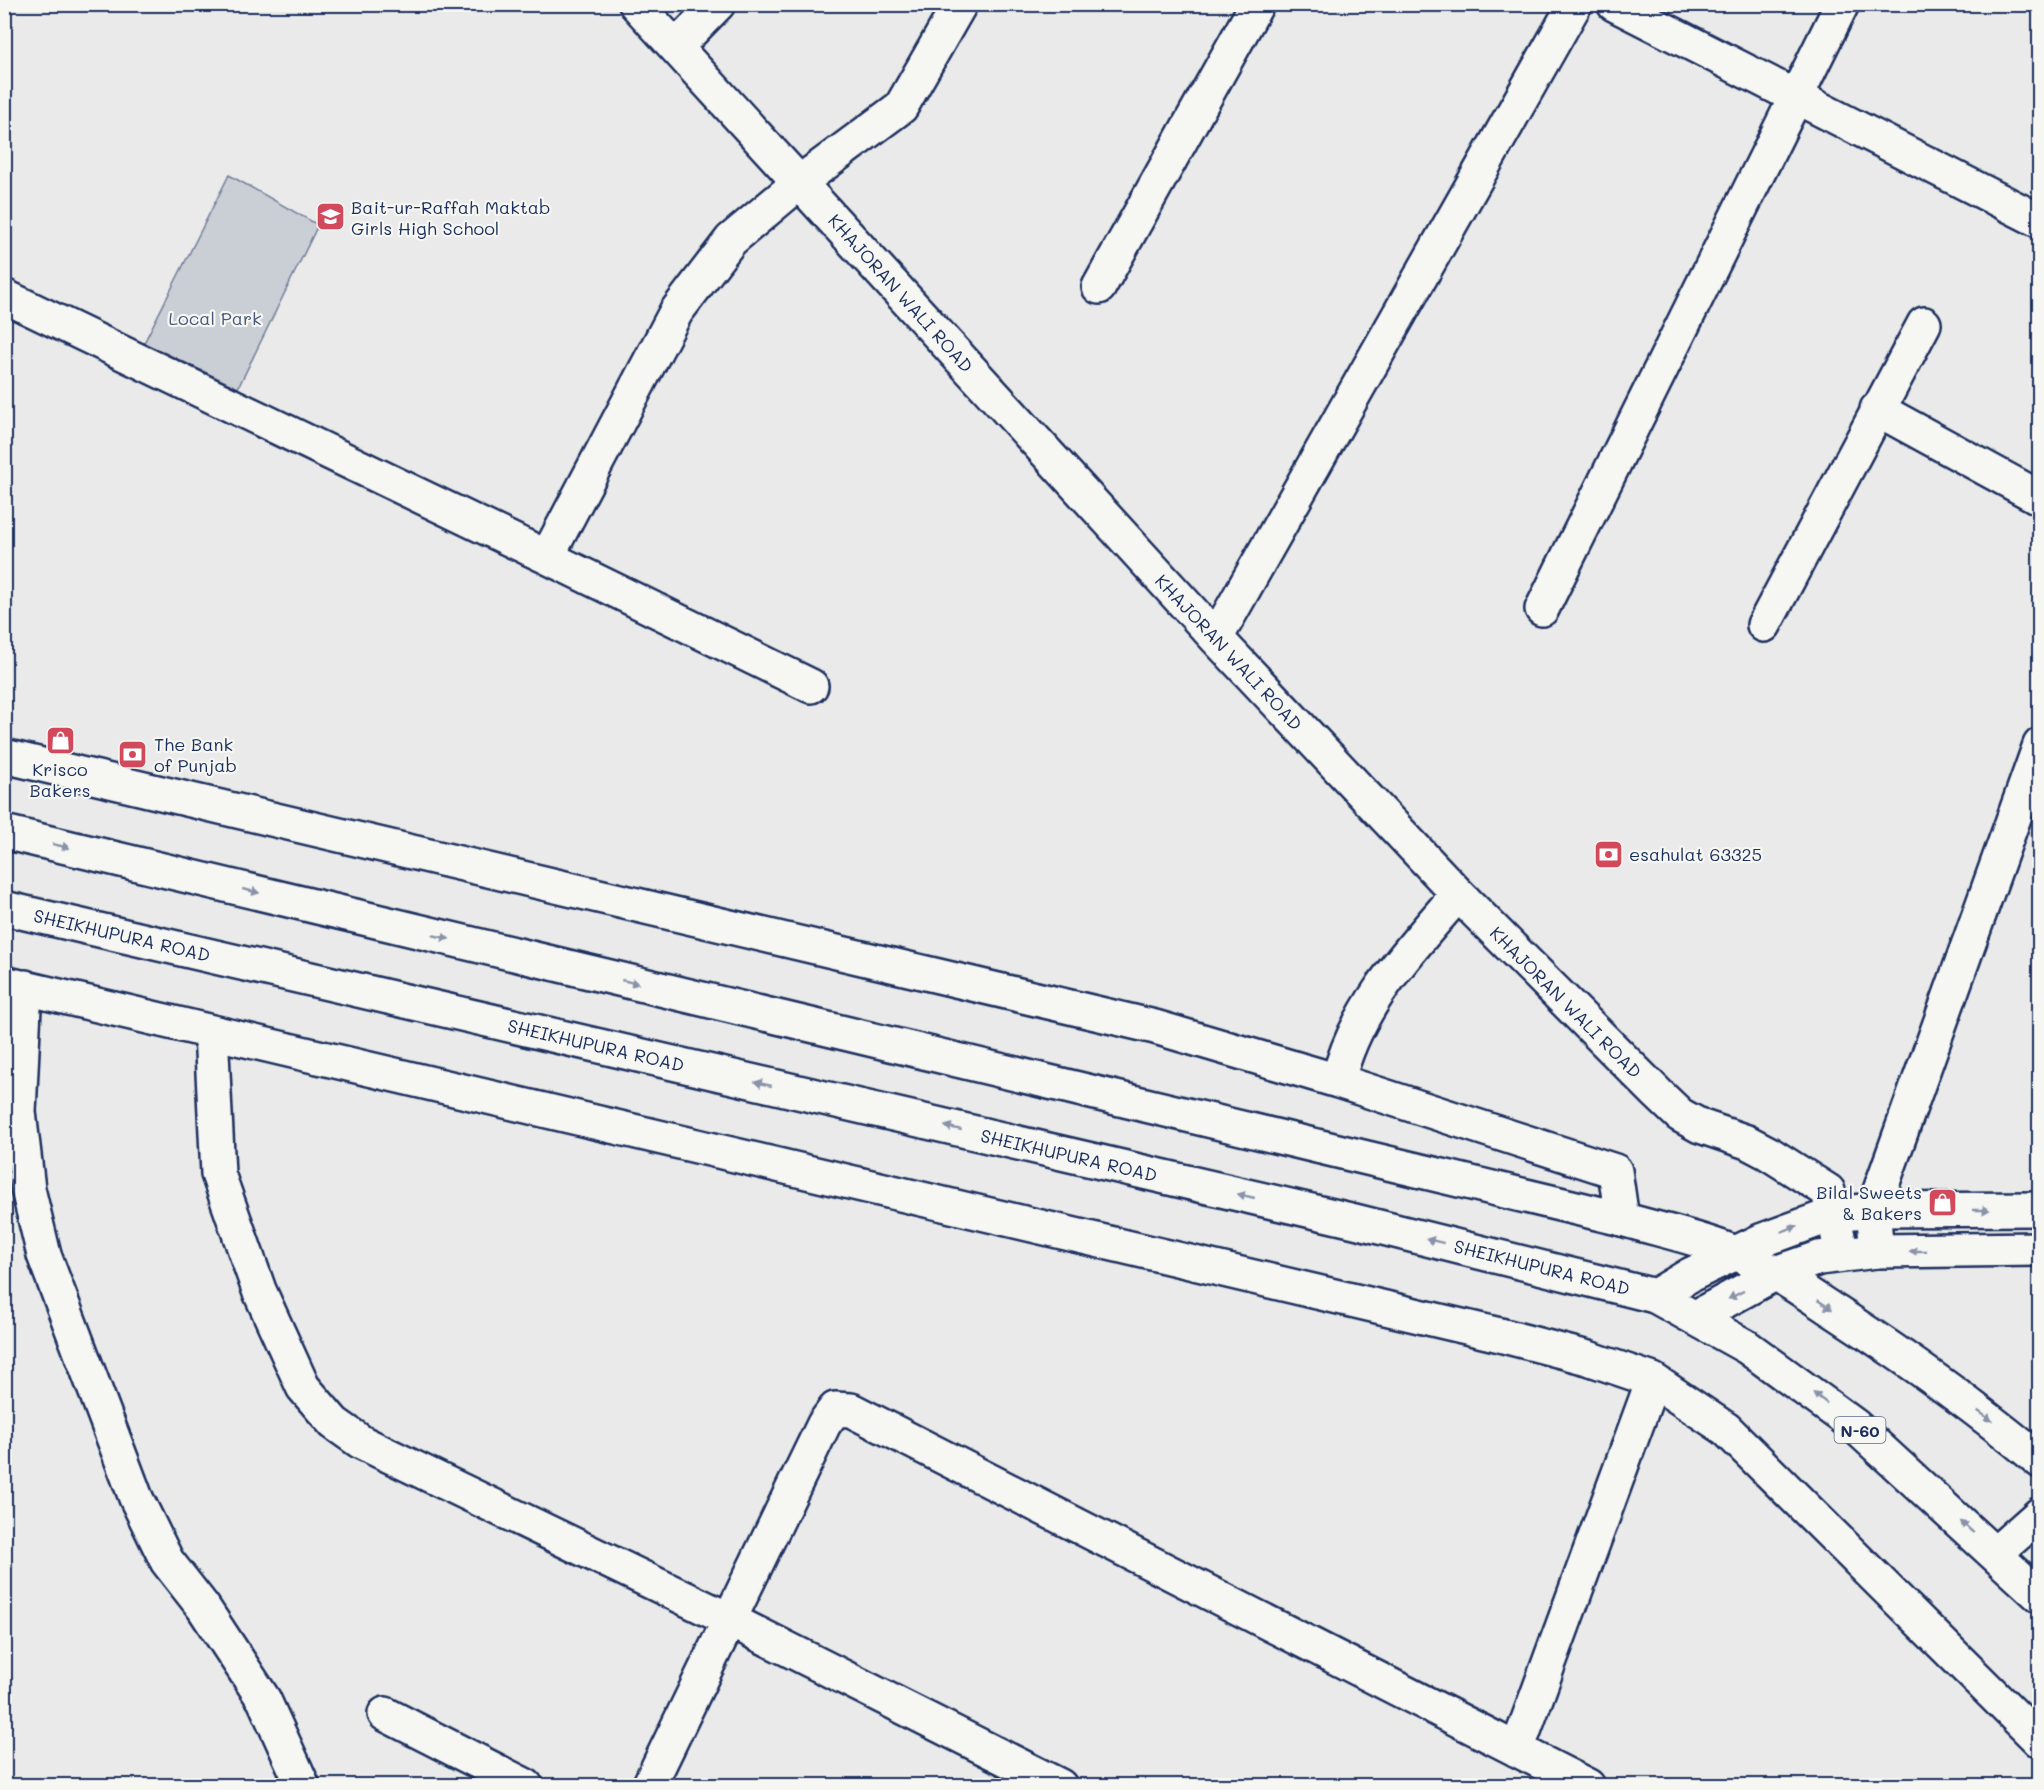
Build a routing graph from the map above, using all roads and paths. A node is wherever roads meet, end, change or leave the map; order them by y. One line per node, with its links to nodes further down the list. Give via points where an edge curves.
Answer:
1 (636, 4): 8 (main road, KHAJORAN WALI ROAD)
2 (718, 4): 8 (main road)
3 (960, 4): 10 (main road, via 902,107)
4 (1257, 4): 12 (main road)
5 (1575, 4): 20 (main road)
6 (1614, 4): 9 (main road)
7 (1842, 4): 9 (main road)
8 (676, 47): 10 (main road, KHAJORAN WALI ROAD)
9 (1796, 97): 11 (main road); 18 (main road)
10 (800, 182): 17 (main road, via 731,240 676,312); 20 (main road, KHAJORAN WALI ROAD)
11 (2040, 221)
12 (1099, 287)
13 (4, 296): 17 (main road)
14 (1924, 324): 15 (main road)
15 (1877, 409): 16 (main road); 19 (main road)
16 (2040, 498)
17 (547, 556): 21 (main road)
18 (1542, 609)
19 (1764, 625)
20 (1216, 638): 25 (main road, KHAJORAN WALI ROAD)
21 (811, 686)
22 (2040, 745): 31 (main road)
23 (4, 756): 29 (main road, via 1155,1027)
24 (4, 832): 33 (main road, one-way to 33)
25 (1458, 894): 29 (main road, via 1390,972 1344,1056); 32 (main road, KHAJORAN WALI ROAD, via 1680,1115 1747,1142 1812,1180 1828,1191)
26 (4, 908): 39 (main road, SHEIKHUPURA ROAD, one-way to 26, via 1355,1221)
27 (15, 985): 28 (main road); 50 (main road, via 19,1112 28,1189 44,1255 136,1498 167,1561 203,1607 264,1700)
28 (211, 1032): 41 (main road, via 1500,1335); 46 (main road, via 218,1174 259,1290 303,1387 334,1423 361,1442)
29 (1338, 1081): 33 (main road, via 1615,1171)
30 (2040, 1209): 31 (main road, one-way to 30)
31 (1873, 1210): 32 (main road); 35 (main road)
32 (1834, 1214): 36 (main road, one-way to 32); 37 (main road, KHAJORAN WALI ROAD)
33 (1622, 1219): 36 (main road)
34 (2040, 1250): 35 (main road, one-way to 35)
35 (1877, 1251): 37 (main road)
36 (1735, 1253): 38 (main road); 39 (main road)
37 (1842, 1254): 38 (main road, via 1797,1264)
38 (1776, 1274): 40 (main road, one-way to 40); 42 (main road, one-way to 42, via 1909,1360)
39 (1655, 1296): 40 (main road, SHEIKHUPURA ROAD / N-60)
40 (1696, 1317): 44 (main road, SHEIKHUPURA ROAD / N-60, one-way to 40, via 1854,1425 1790,1376)
41 (1653, 1380): 48 (main road, via 1734,1437); 49 (main road)
42 (2040, 1461)
43 (2040, 1514): 44 (main road)
44 (1996, 1553): 45 (main road, SHEIKHUPURA ROAD / N-60)
45 (2040, 1596)
46 (729, 1620): 49 (main road, via 824,1424 835,1409 851,1410); 52 (main road); 53 (main road)
47 (385, 1714): 51 (main road)
48 (2040, 1741)
49 (1517, 1750): 54 (main road)
50 (303, 1785)
51 (526, 1785)
52 (649, 1785)
53 (1060, 1785)
54 (1588, 1785)

